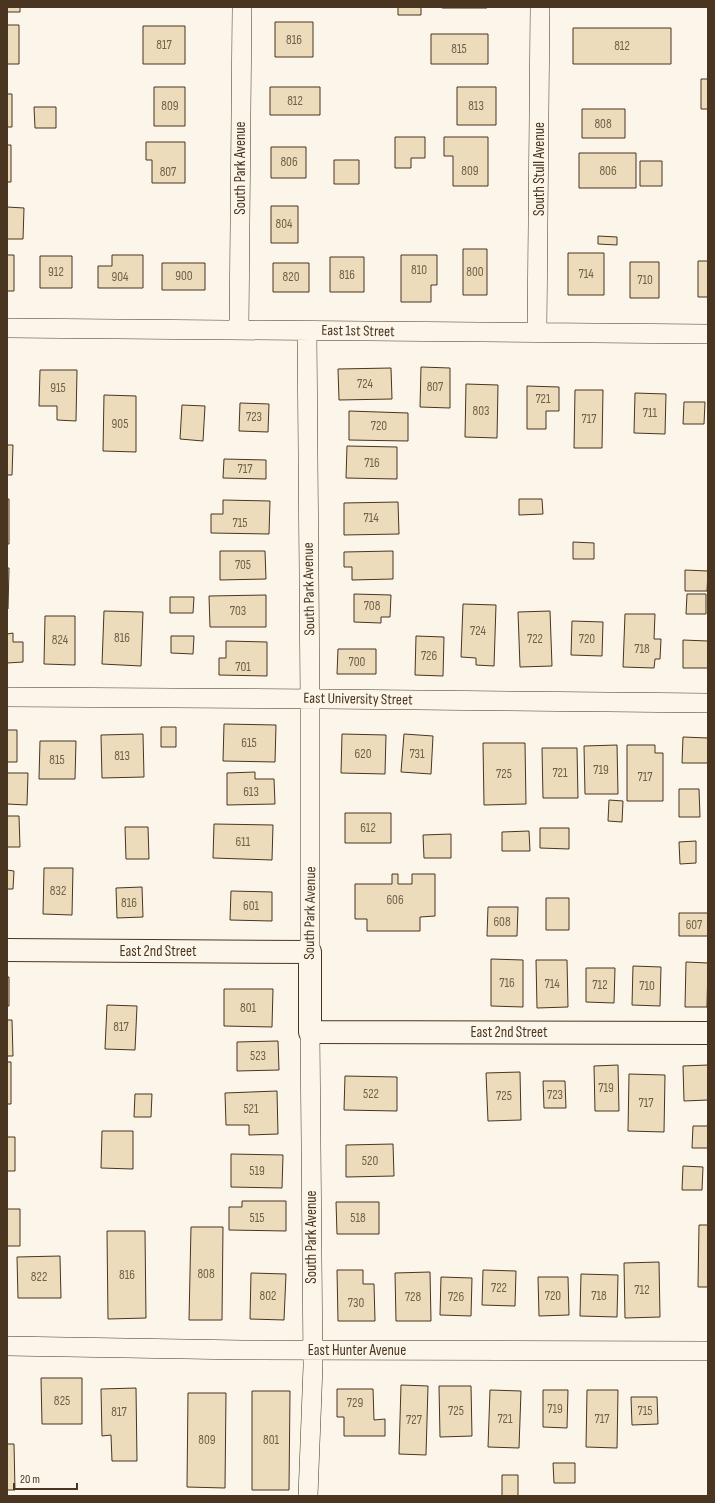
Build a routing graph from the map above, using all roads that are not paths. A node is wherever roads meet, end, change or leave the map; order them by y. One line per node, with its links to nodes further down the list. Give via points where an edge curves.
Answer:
1 (242, 7): 4 (street, South Park Avenue)
2 (540, 7): 6 (street, South Stull Avenue)
3 (7, 328): 4 (street, East 1st Street)
4 (239, 330): 5 (street, East 1st Street)
5 (307, 331): 6 (street, East 1st Street); 9 (street, South Park Avenue)
6 (537, 332): 7 (street, East 1st Street)
7 (708, 334)
8 (7, 697): 9 (street, East University Street)
9 (310, 699): 10 (street, East University Street); 12 (street, South Park Avenue)
10 (708, 704)
11 (7, 950): 12 (street, East 2nd Street)
12 (310, 952): 13 (street, South Park Avenue)
13 (310, 1032): 14 (street, East 2nd Street); 16 (street, South Park Avenue)
14 (708, 1033)
15 (7, 1346): 16 (street, East Hunter Avenue)
16 (313, 1350): 17 (street, East Hunter Avenue); 18 (street, South Park Avenue)
17 (708, 1351)
18 (308, 1496)

